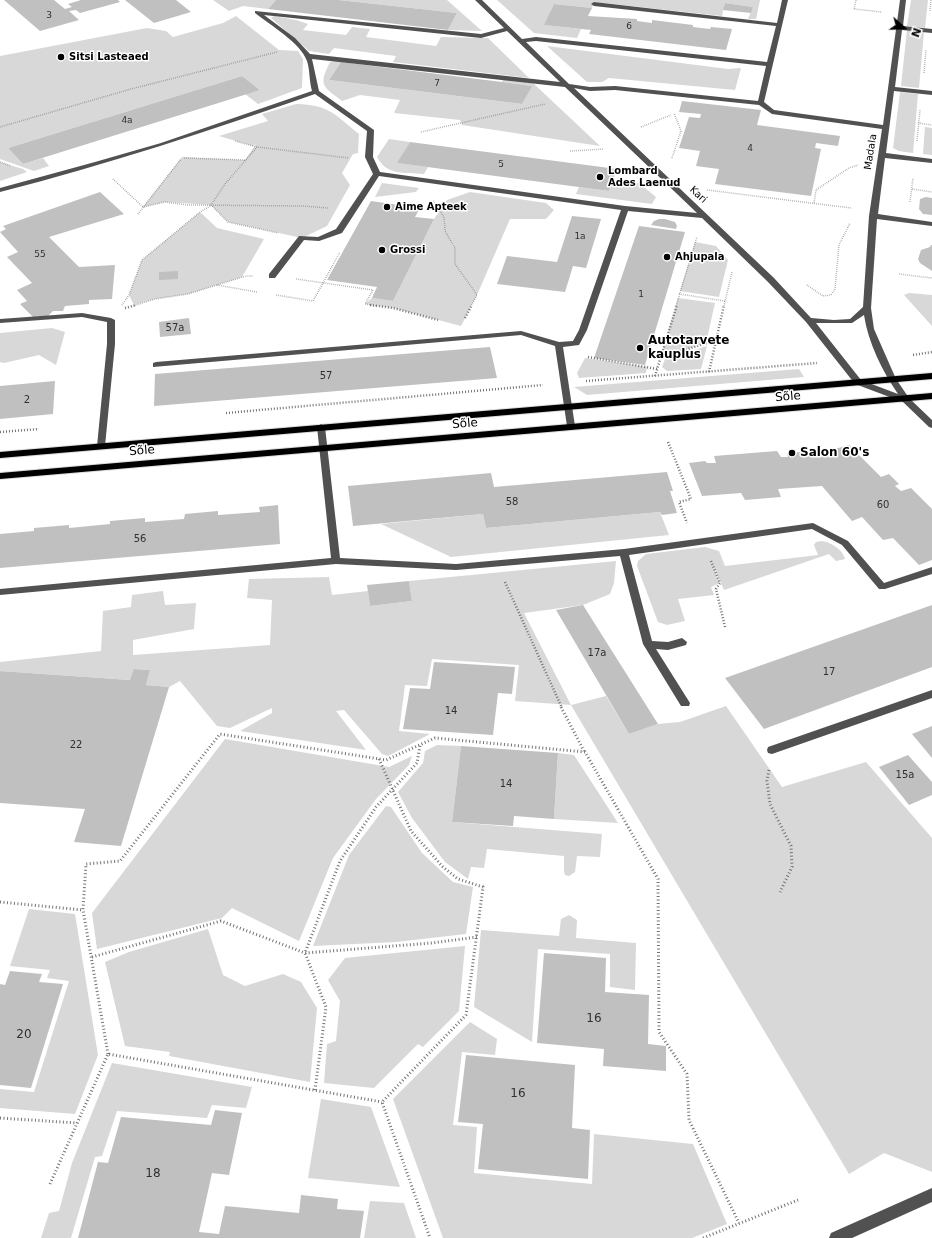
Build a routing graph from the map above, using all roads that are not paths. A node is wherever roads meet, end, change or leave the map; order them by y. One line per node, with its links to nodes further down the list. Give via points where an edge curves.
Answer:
1 (478, 0): 7 (street, Kari)
2 (785, 0): 5 (street)
3 (903, 0): 6 (street, Madala)
4 (594, 4): 5 (street)
5 (779, 25): 11 (street)
6 (900, 28): 8 (street); 13 (street, Madala)
7 (509, 29): 9 (street, Kari); 10 (street, via 481,36 444,34 257,12 301,48)
8 (932, 31)
9 (521, 41): 11 (street, via 536,39); 12 (street, Kari)
10 (307, 56): 12 (street); 14 (street)
11 (769, 64): 16 (street)
12 (568, 86): 16 (street, via 680,93); 23 (street, Kari)
13 (891, 88): 15 (street); 17 (street, Madala)
14 (316, 92): 20 (street, via 371,130 369,157); 21 (street, via 163,144)
15 (932, 93)
16 (761, 103): 17 (street, via 772,112)
17 (886, 127): 18 (street, Madala)
18 (881, 155): 19 (street); 24 (street, Madala)
19 (932, 161)
20 (377, 174): 22 (street); 26 (street, via 338,231 319,239 302,238)
21 (0, 190)
22 (625, 208): 23 (street); 30 (street, via 583,330 576,343)
23 (705, 216): 28 (street, Kari)
24 (873, 216): 25 (street); 27 (street, Madala)
25 (932, 224)
26 (272, 276)
27 (867, 308): 28 (street, via 852,320); 33 (street, Madala, via 870,329)
28 (809, 320): 34 (street, Kari)
29 (0, 321): 41 (street, via 82,314 111,320)
30 (560, 349): 31 (street, via 521,333); 37 (street)
31 (156, 365)
32 (932, 376): 33 (main road, Sõle)
33 (892, 379): 34 (main road, Sõle); 36 (street, Madala)
34 (858, 382): 36 (street); 37 (main road, Sõle)
35 (932, 396): 36 (main road, Sõle)
36 (906, 400): 38 (street); 39 (main road, Sõle)
37 (567, 407): 39 (street); 40 (main road, Sõle)
38 (932, 425)
39 (571, 426): 42 (main road, Sõle)
40 (321, 427): 41 (main road, Sõle); 42 (street)
41 (101, 446): 43 (main road, Sõle)
42 (323, 448): 44 (main road, Sõle); 46 (street)
43 (0, 455)
44 (0, 476)
45 (624, 552): 46 (street, via 456,567); 47 (street, via 813,526 845,543 882,587); 50 (street)
46 (336, 561): 48 (street)
47 (932, 570)
48 (0, 592)
49 (682, 642): 50 (street, via 668,646)
50 (648, 644): 52 (street)
51 (932, 694): 53 (street)
52 (685, 703)
53 (772, 750)
54 (932, 1195): 55 (street)
55 (836, 1238)

